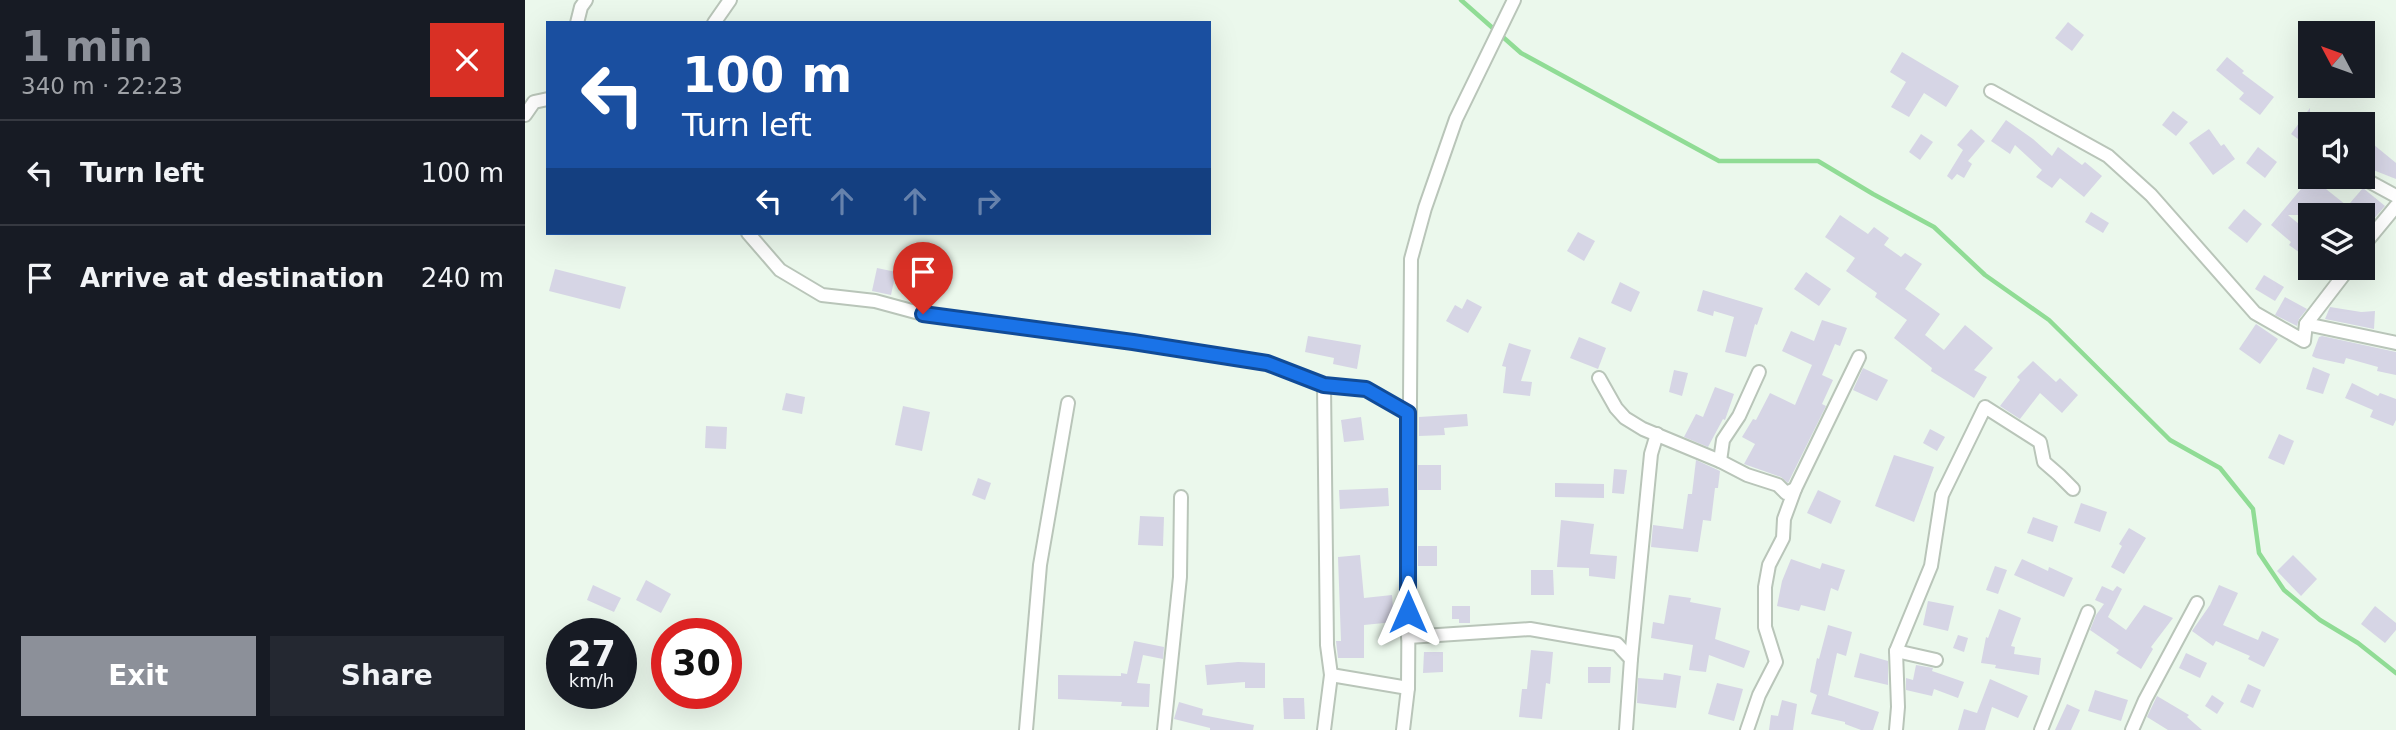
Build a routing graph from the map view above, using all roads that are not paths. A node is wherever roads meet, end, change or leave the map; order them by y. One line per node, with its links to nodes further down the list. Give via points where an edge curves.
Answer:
1 (586, 0): 4 (street)
2 (730, 0): 5 (street)
3 (1514, 0): 22 (street, via 1456,119 1411,259)
4 (578, 21)
5 (715, 21)
6 (1991, 91): 15 (street, via 2108,156 2151,195 2255,313 2304,341)
7 (546, 99): 8 (street, via 534,102)
8 (525, 115)
9 (2375, 184): 10 (street)
10 (2396, 195)
11 (2396, 206): 12 (street)
12 (2375, 231)
13 (750, 235): 20 (street, via 780,270 823,295 875,301 923,314 1267,363)
14 (2340, 280): 15 (street)
15 (2306, 324): 16 (street)
16 (2396, 343)
17 (1859, 357): 25 (street)
18 (1759, 372): 24 (street, via 1723,440)
19 (1599, 378): 23 (street, via 1625,418)
20 (1324, 385): 22 (street, via 1366,389); 34 (street)
21 (1068, 403): 36 (street, via 1040,565)
22 (1408, 413): 30 (street)
23 (1657, 434): 24 (street); 32 (street, via 1651,453)
24 (1720, 461): 25 (street, via 1778,485 1786,493)
25 (1795, 489): 41 (street, via 1765,587 1765,627 1776,662)
26 (2073, 489): 31 (street, via 2044,462 2040,442 1985,407 1942,495 1930,566)
27 (1181, 497): 37 (street, via 1180,577)
28 (2197, 603): 44 (street)
29 (2088, 612): 43 (street)
30 (1408, 637): 32 (street, via 1530,629 1617,645); 35 (street)
31 (1896, 651): 33 (street); 42 (street)
32 (1631, 659): 40 (street)
33 (1936, 660)
34 (1331, 676): 35 (street); 38 (street)
35 (1408, 688): 39 (street)
36 (1026, 730)
37 (1164, 730)
38 (1324, 730)
39 (1403, 730)
40 (1626, 730)
41 (1747, 730)
42 (1896, 730)
43 (2041, 730)
44 (2132, 730)

